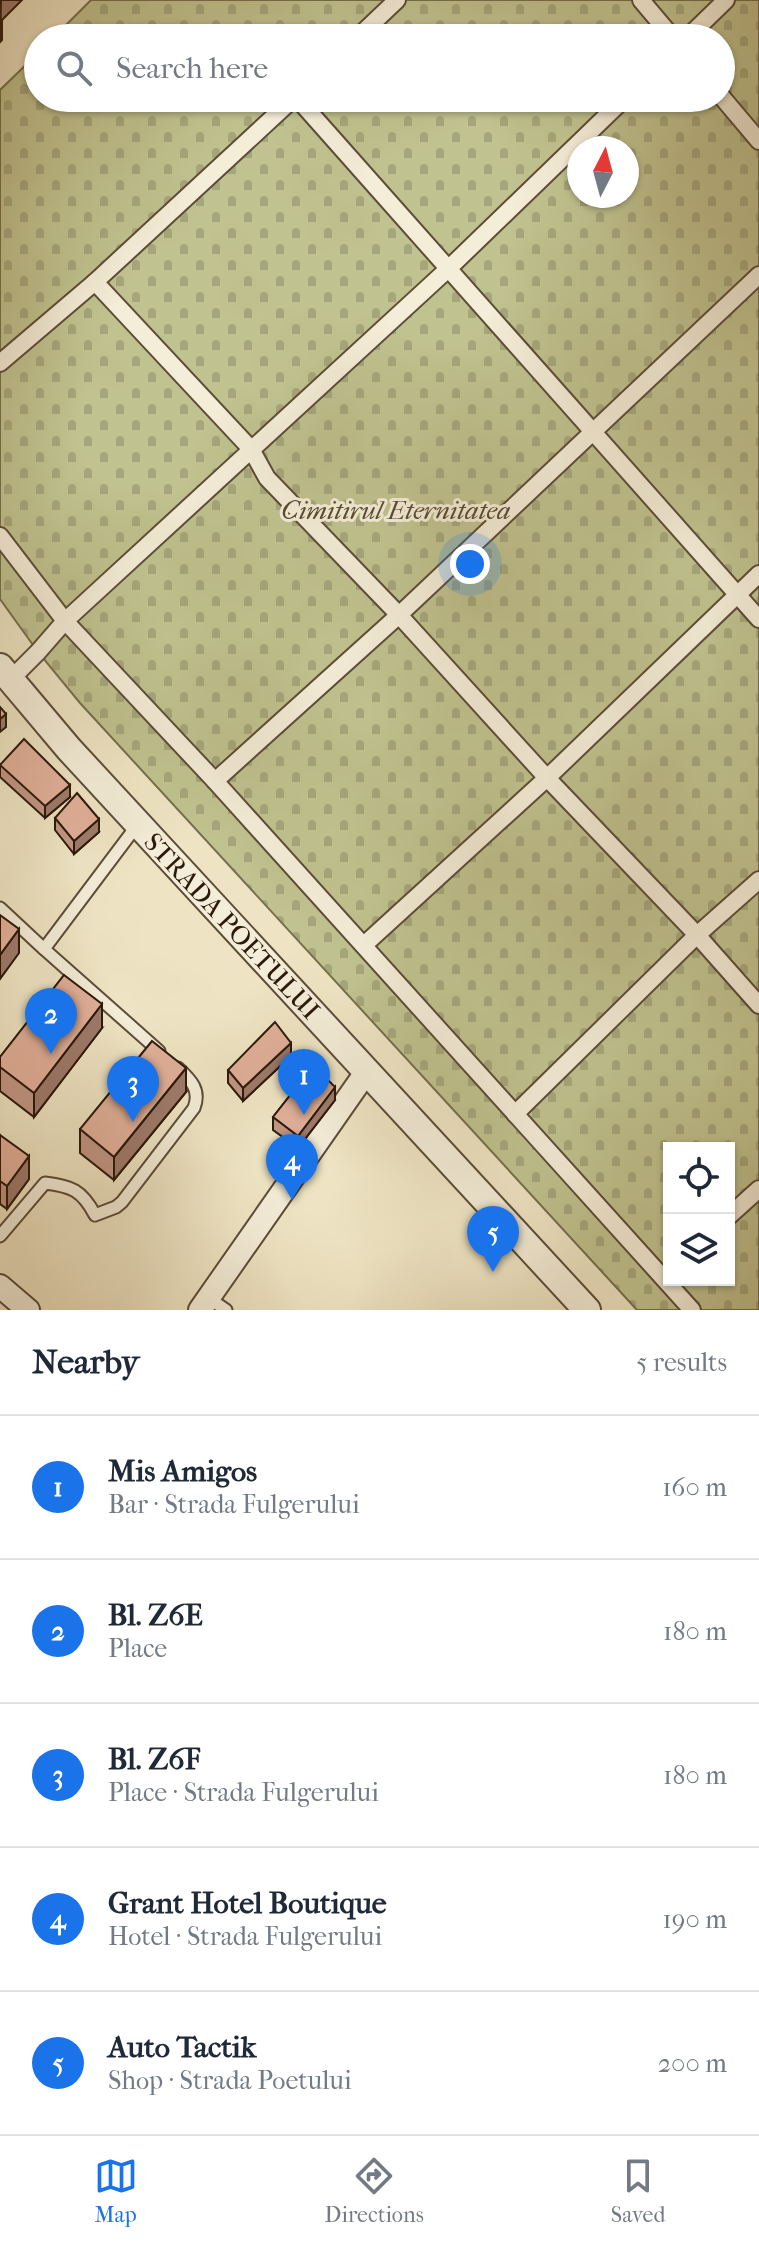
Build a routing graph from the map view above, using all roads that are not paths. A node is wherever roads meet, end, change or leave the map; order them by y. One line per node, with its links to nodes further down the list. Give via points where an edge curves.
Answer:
1 (397, 0): 4 (street)
2 (641, 0): 5 (street)
3 (726, 0): 6 (street)
4 (372, 24)
5 (661, 24)
6 (701, 24)
7 (280, 112): 14 (street)
8 (308, 112): 12 (street)
9 (611, 112): 12 (street)
10 (735, 112): 11 (street)
11 (759, 141)
12 (448, 269): 16 (street); 17 (street)
13 (759, 275): 16 (street)
14 (95, 282): 15 (street); 17 (street)
15 (0, 363)
16 (593, 432): 20 (street); 21 (street)
17 (251, 449): 21 (street, via 267,478); 23 (street)
18 (0, 536): 23 (street)
19 (759, 574): 20 (street)
20 (737, 594): 22 (street); 25 (street)
21 (399, 615): 25 (street); 26 (street)
22 (759, 619)
23 (65, 621): 24 (street, via 38,652); 26 (street)
24 (5, 674): 27 (street, STRADA POETULUI)
25 (547, 778): 30 (street); 31 (street)
26 (215, 781): 31 (street)
27 (138, 824): 32 (lane, STRADA POETULUI); 34 (street, STRADA POETULUI)
28 (759, 880): 30 (street)
29 (0, 908): 32 (lane)
30 (697, 935): 33 (street); 35 (street)
31 (364, 945): 35 (street)
32 (44, 949): 38 (lane, via 192,1081 198,1098 191,1114 116,1207 95,1215 71,1186 45,1183)
33 (759, 1005)
34 (367, 1071): 42 (street); 44 (street, STRADA POETULUI)
35 (515, 1114): 39 (street)
36 (759, 1189): 37 (street)
37 (731, 1214)
38 (0, 1236)
39 (663, 1270)
40 (0, 1286): 43 (street)
41 (675, 1286): 45 (street)
42 (212, 1306)
43 (28, 1310)
44 (587, 1310)
45 (692, 1310)

